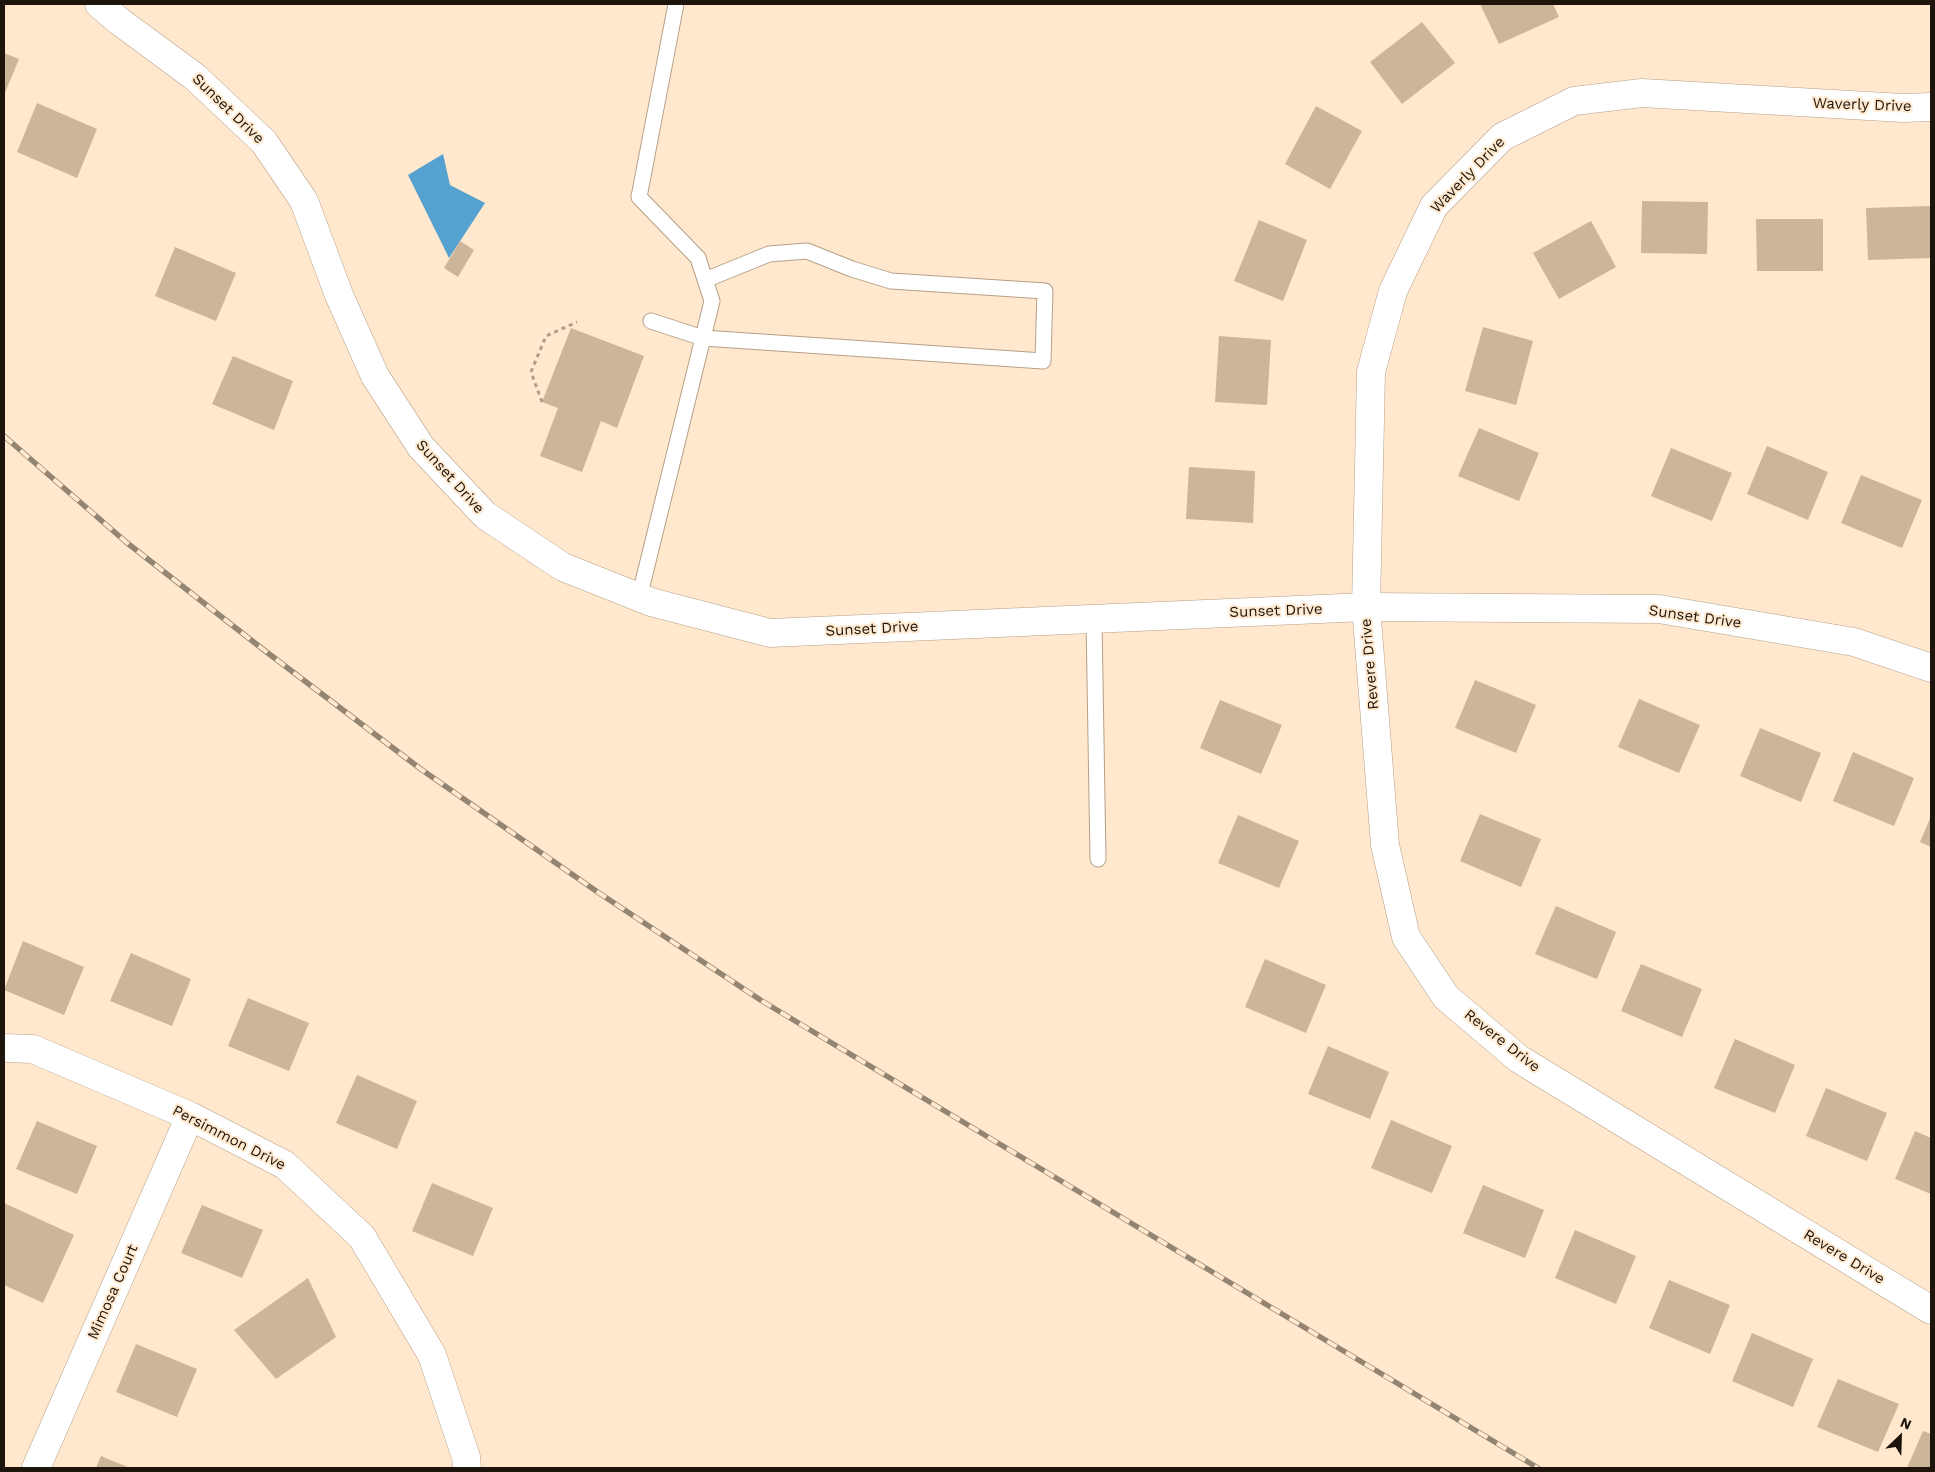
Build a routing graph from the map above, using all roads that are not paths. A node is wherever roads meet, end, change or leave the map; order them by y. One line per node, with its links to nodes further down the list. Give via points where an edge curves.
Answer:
1 (99, 4): 7 (street, Sunset Drive, via 195,77 264,142 304,201 339,296 375,376 421,448 485,515 563,567)
2 (676, 4): 4 (lane, via 639,197 698,258)
3 (1931, 106): 8 (street, Waverly Drive, via 1903,108 1642,94 1574,101 1502,136 1434,206 1393,291 1371,372)
4 (706, 280): 6 (lane, via 712,300); 6 (lane, via 769,254 807,251 891,281 1045,291 1043,361)
5 (651, 321): 6 (lane)
6 (703, 338): 7 (lane)
7 (639, 598): 9 (street, Sunset Drive, via 770,633)
8 (1366, 607): 9 (street, Sunset Drive); 10 (street, Sunset Drive, via 1660,609 1854,642); 14 (street, Revere Drive, via 1385,845 1406,937 1446,997 1520,1059)
9 (1094, 619): 11 (lane)
10 (1931, 668)
11 (1098, 858)
12 (4, 1048): 13 (street, Persimmon Drive, via 33,1049)
13 (190, 1116): 15 (street, Mimosa Court); 16 (street, Persimmon Drive, via 285,1165 362,1237 432,1355)
14 (1931, 1310)
15 (36, 1468)
16 (467, 1468)

